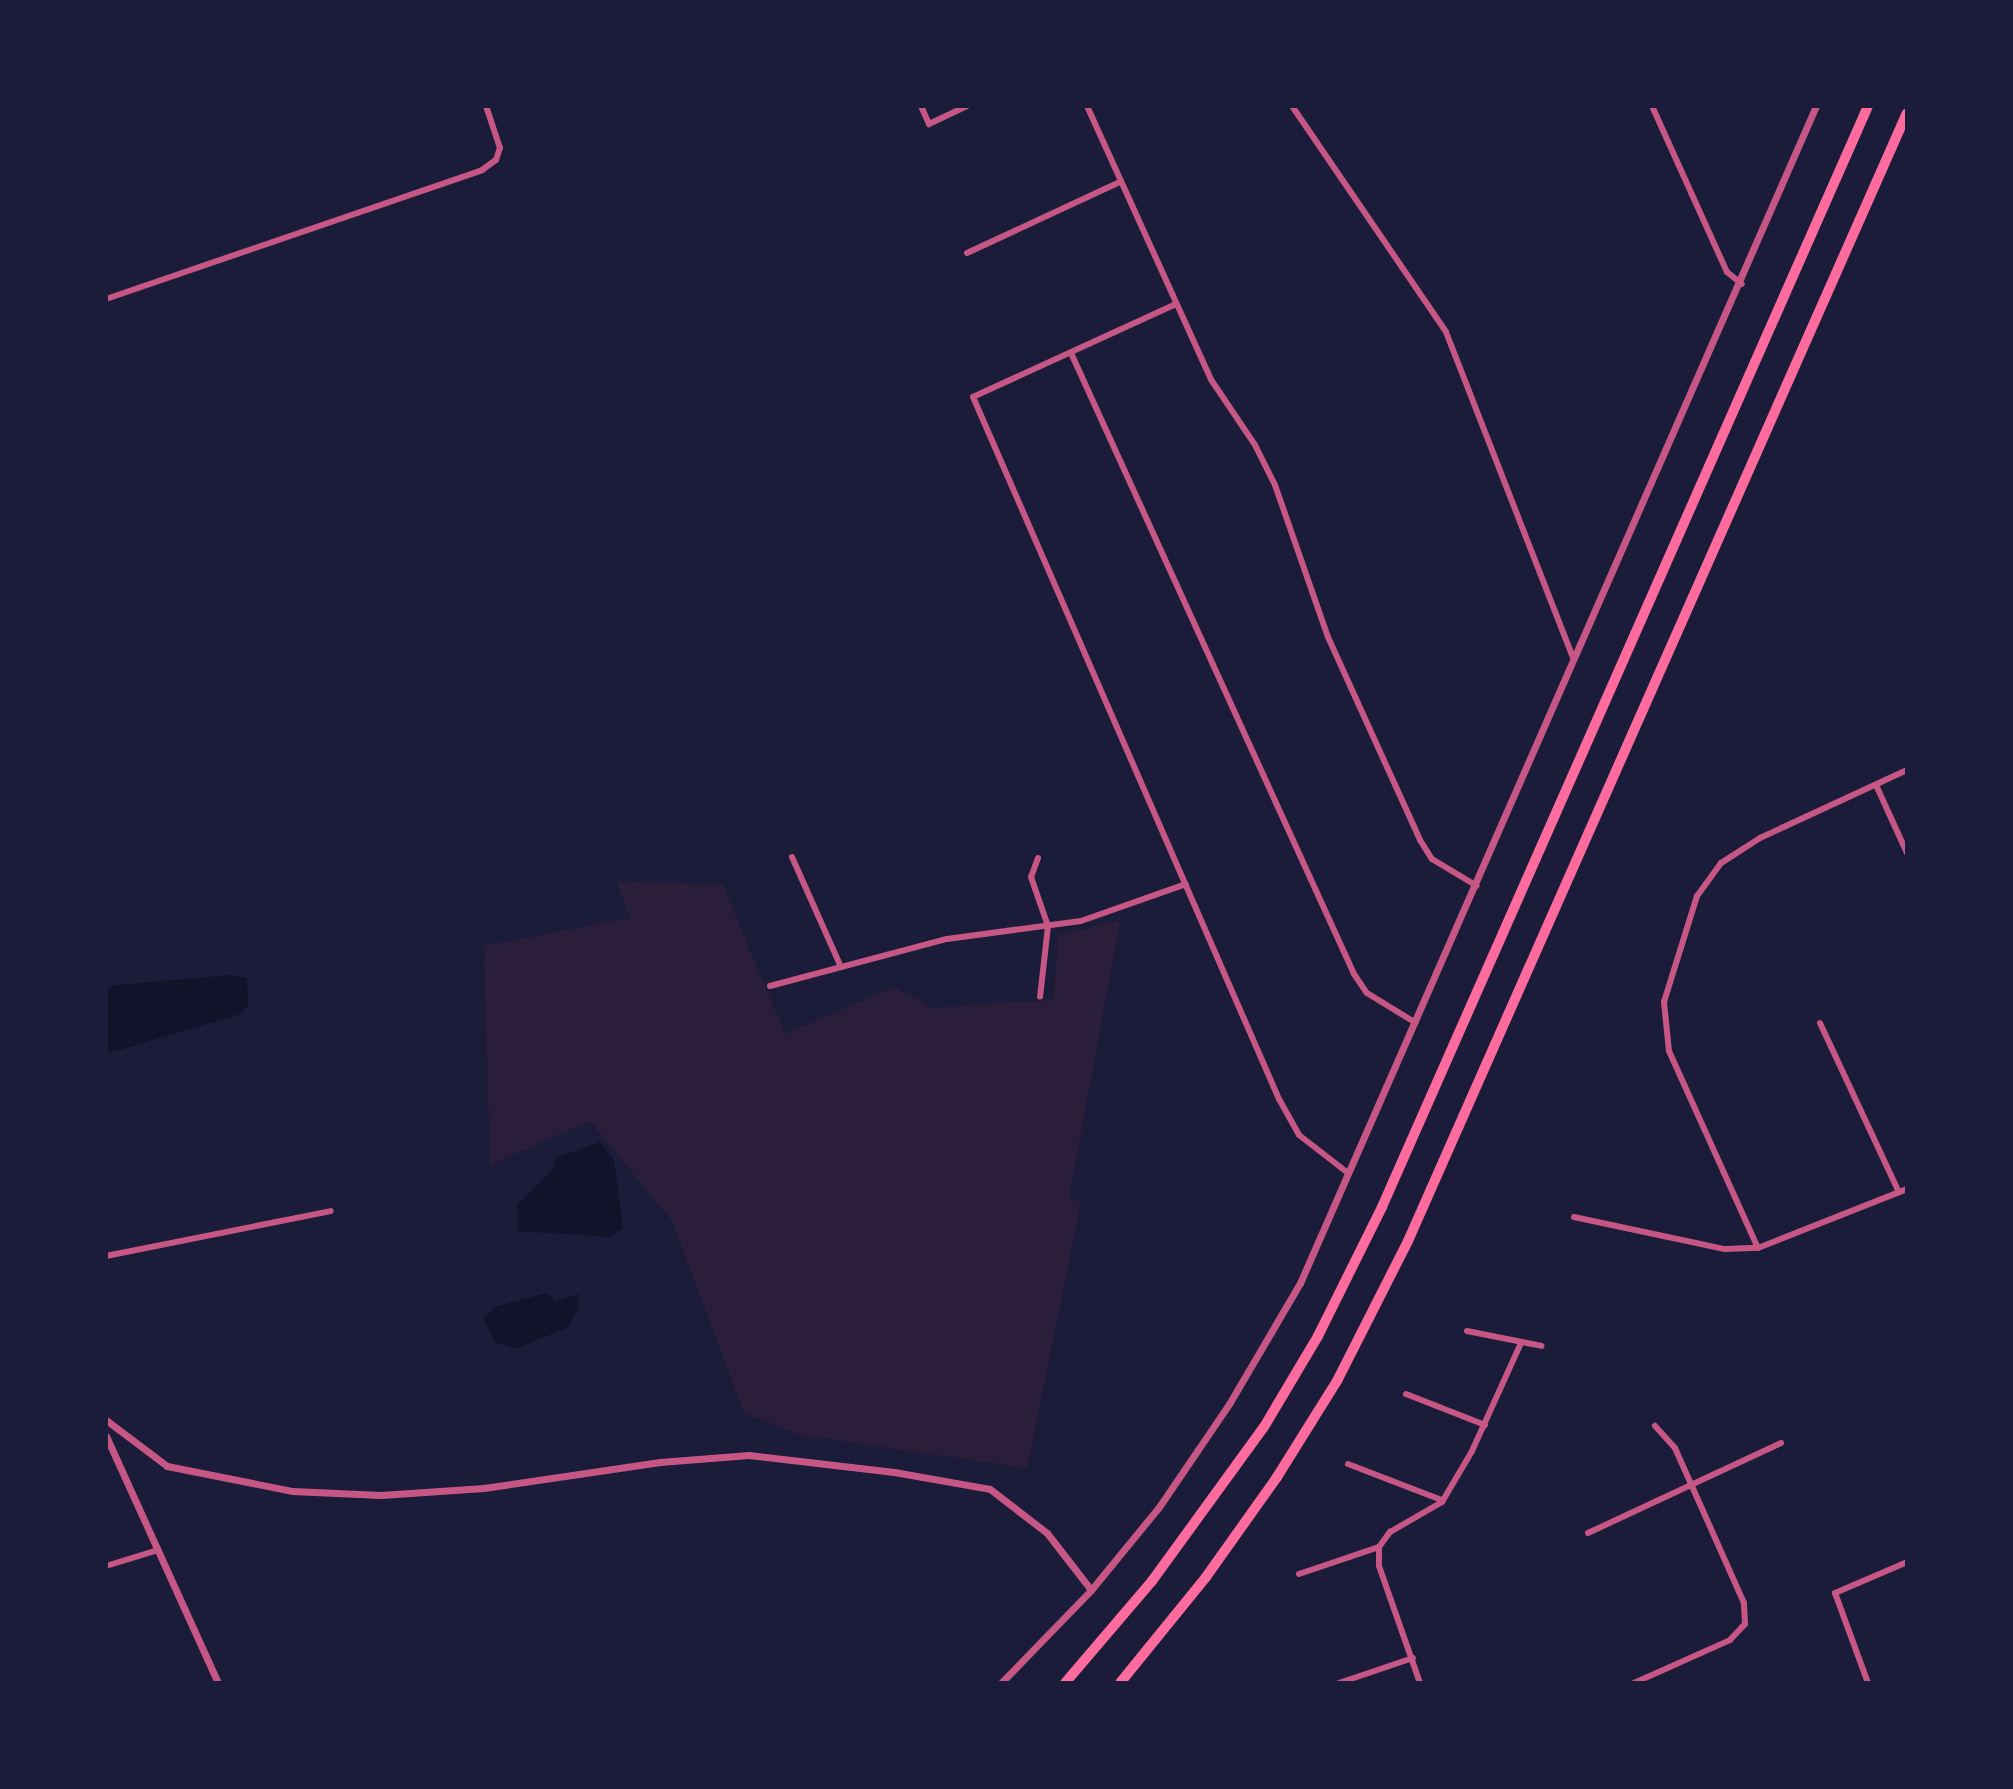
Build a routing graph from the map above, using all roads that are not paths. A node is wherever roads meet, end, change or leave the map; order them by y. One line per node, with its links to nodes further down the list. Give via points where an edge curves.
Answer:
1 (486, 106): 13 (street, via 499,136 496,160 459,178)
2 (921, 106): 3 (street, via 929,124)
3 (967, 106)
4 (1087, 106): 10 (street)
5 (1292, 106): 16 (street, via 1446,332)
6 (1652, 106): 12 (street, via 1727,272)
7 (1816, 106): 12 (street)
8 (1868, 106): 59 (highway, via 1382,1207 1318,1336 1264,1427 1152,1581)
9 (1907, 113): 60 (highway, via 1408,1241 1337,1381 1277,1477 1206,1577)
10 (1120, 182): 11 (street); 14 (street)
11 (967, 253)
12 (1742, 284): 16 (street)
13 (106, 299)
14 (1176, 304): 15 (street); 23 (street, via 1212,381 1275,485 1328,637 1420,840 1432,859)
15 (1071, 353): 22 (street, via 973,397); 28 (street, via 1354,974 1367,993)
16 (1574, 660): 23 (street)
17 (1907, 770): 18 (street)
18 (1876, 785): 19 (street); 35 (street, via 1760,838 1721,863 1697,896 1675,955 1664,1002 1669,1051)
19 (1907, 853)
20 (792, 857): 25 (street)
21 (1038, 858): 24 (street, via 1031,877)
22 (1186, 884): 24 (street, via 1096,916); 30 (street, via 1299,1135)
23 (1477, 886): 28 (street)
24 (1048, 926): 25 (street, via 947,939); 27 (street)
25 (841, 967): 26 (street)
26 (770, 986)
27 (1040, 997)
28 (1416, 1023): 30 (street)
29 (1820, 1023): 32 (street)
30 (1348, 1173): 55 (street, via 1300,1283 1229,1404 1159,1507)
31 (1907, 1189): 32 (street)
32 (1898, 1190): 35 (street)
33 (331, 1211): 36 (street)
34 (1574, 1217): 35 (street, via 1724,1249)
35 (1758, 1248)
36 (106, 1256)
37 (1467, 1331): 38 (street)
38 (1521, 1343): 39 (street); 42 (street)
39 (1542, 1346)
40 (1406, 1394): 42 (street)
41 (106, 1420): 55 (street, via 167,1466 292,1491 381,1495 484,1488 660,1462 749,1455 894,1472 990,1489 1004,1497 1047,1533)
42 (1485, 1425): 48 (street)
43 (1655, 1426): 47 (street, via 1675,1448)
44 (106, 1436): 51 (street)
45 (1781, 1443): 47 (street)
46 (1348, 1464): 48 (street)
47 (1690, 1484): 49 (street); 63 (street, via 1744,1603 1745,1624 1730,1640)
48 (1442, 1500): 50 (street, via 1390,1532)
49 (1588, 1533)
50 (1379, 1547): 54 (street); 56 (street, via 1379,1566)
51 (158, 1550): 53 (street); 57 (street)
52 (1907, 1562): 64 (street, via 1835,1593)
53 (106, 1566)
54 (1299, 1574)
55 (1091, 1590): 58 (street)
56 (1413, 1658): 61 (street); 62 (street)
57 (218, 1683)
58 (1001, 1683)
59 (1065, 1683)
60 (1120, 1683)
61 (1339, 1683)
62 (1420, 1683)
63 (1634, 1683)
64 (1868, 1683)

